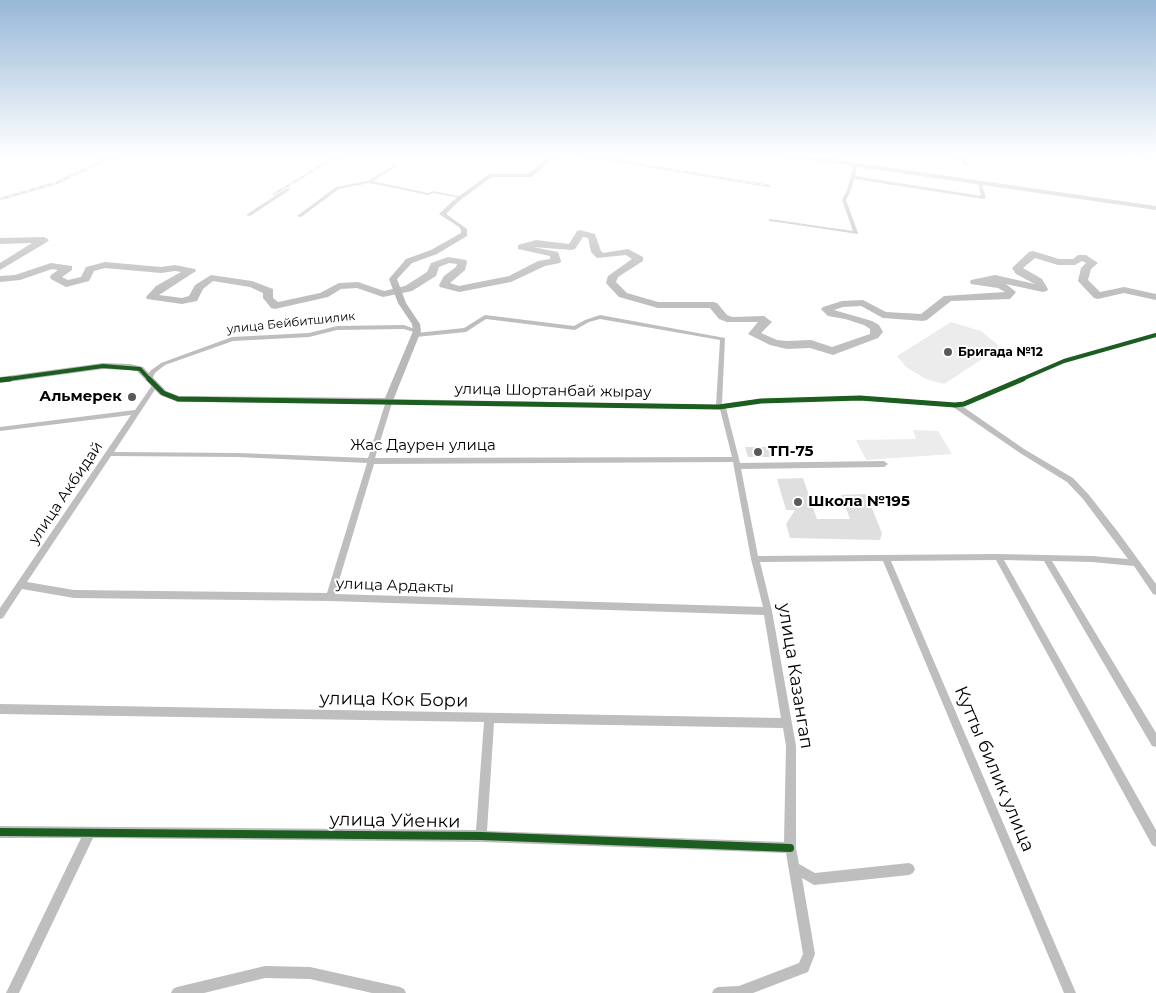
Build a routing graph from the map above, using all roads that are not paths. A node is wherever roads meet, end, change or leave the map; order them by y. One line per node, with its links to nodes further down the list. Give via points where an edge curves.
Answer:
1 (270, 201): 7 (street)
2 (319, 201): 8 (street)
3 (456, 201): 10 (street, via 442,214 461,226 464,234 409,261 393,279 396,291 416,324)
4 (844, 201): 9 (street, via 856,233)
5 (1111, 201): 6 (main road)
6 (1156, 208)
7 (248, 215)
8 (299, 216)
9 (770, 220)
10 (417, 333): 13 (street, улица Бейбитшилик, via 404,327 336,328 308,335 232,339 163,364 152,372); 14 (street); 16 (street, улица Бейбитшилик, via 466,330 485,318 575,328 600,318 722,339)
11 (1156, 335): 15 (street, via 1064,361)
12 (0, 380): 13 (street, via 102,366 140,369)
13 (152, 383): 14 (street, улица Шортанбай жырау, via 163,393 178,398); 17 (street, улица Акбидай)
14 (389, 401): 16 (street, улица Шортанбай жырау); 20 (street)
15 (955, 405): 16 (street, улица Шортанбай жырау, via 860,398 761,401); 27 (street, via 1070,480 1092,504)
16 (720, 406): 21 (street, улица Казангап)
17 (137, 412): 18 (street); 19 (street, улица Акбидай)
18 (0, 429)
19 (109, 454): 20 (street, Жас Даурен улица); 28 (street, улица Акбидай)
20 (372, 461): 21 (street, Жас Даурен улица); 30 (street)
21 (737, 462): 22 (street, Жас Даурен улица); 25 (street, улица Казангап)
22 (884, 464)
23 (998, 557): 24 (street); 26 (street); 40 (street)
24 (1046, 558): 27 (street); 36 (street)
25 (756, 559): 26 (street); 31 (street, улица Казангап)
26 (886, 559): 48 (street, Кутты билик улица)
27 (1135, 563): 29 (street)
28 (21, 585): 30 (street, улица Ардакты, via 74,594); 32 (street, улица Акбидай)
29 (1156, 591)
30 (330, 597): 31 (street, улица Ардакты)
31 (768, 611): 35 (street, улица Казангап)
32 (0, 615)
33 (0, 710): 34 (street, улица Кок Бори)
34 (489, 718): 35 (street, улица Кок Бори); 39 (street)
35 (787, 723): 41 (street, улица Казангап, via 791,746)
36 (1156, 742)
37 (0, 832): 38 (street, улица Уйенки)
38 (90, 832): 39 (street, улица Уйенки); 44 (street)
39 (481, 836): 41 (street, улица Уйенки)
40 (1156, 841)
41 (790, 848): 42 (street, улица Казангап)
42 (794, 867): 43 (street, via 814,878); 47 (street, улица Казангап, via 809,954 804,968 739,992)
43 (909, 869)
44 (12, 993)
45 (176, 993): 46 (street, via 265,972 310,973)
46 (400, 993)
47 (718, 993)
48 (1070, 993)

